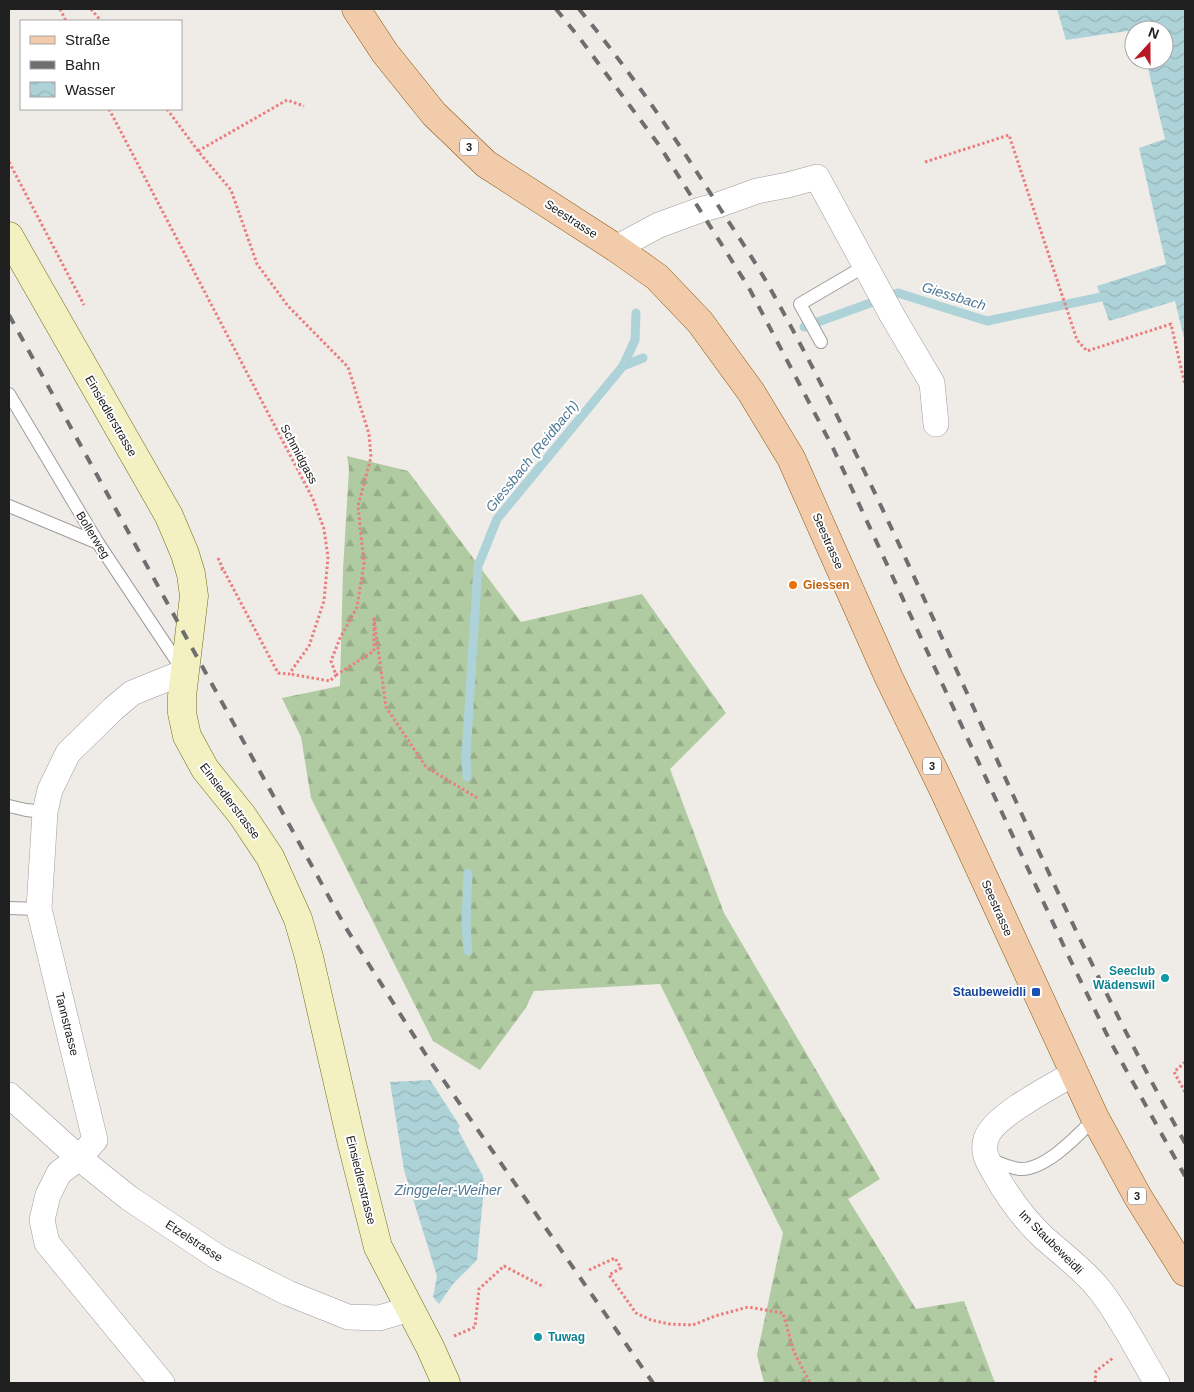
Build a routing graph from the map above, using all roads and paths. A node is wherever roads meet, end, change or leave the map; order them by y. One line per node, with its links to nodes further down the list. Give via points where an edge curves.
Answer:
1 (91, 9): 3 (path)
2 (356, 9): 11 (main road, Seestrasse / 3, via 385,53 434,114 486,164)
3 (100, 20)
4 (304, 106): 7 (path, via 286,100)
5 (110, 110): 22 (path, Schmidgass, via 313,499 324,529 328,557 324,602 308,646)
6 (168, 110): 7 (path)
7 (198, 151): 23 (path, via 231,190 256,264 288,306 348,367 369,434 371,457 358,506 364,564 357,608 331,662)
8 (9, 162): 13 (path)
9 (925, 162): 15 (path, via 1009,135 1077,340 1086,351 1171,324)
10 (9, 236): 20 (main road, Einsiedlerstrasse, via 169,516)
11 (616, 248): 12 (street, via 659,225 700,210 757,191 817,177); 30 (main road, Seestrasse / 3, via 658,277 700,322 751,392 791,458)
12 (869, 273): 14 (lane, via 800,304); 17 (street, via 932,383)
13 (85, 306)
14 (821, 342)
15 (1185, 385)
16 (9, 394): 19 (lane, Bollerweg)
17 (936, 424)
18 (9, 506): 19 (lane)
19 (98, 543): 21 (lane, Bollerweg)
20 (191, 574): 21 (main road, Einsiedlerstrasse, via 193,614); 22 (path, via 223,568 278,673)
21 (184, 672): 26 (street, Tannstrasse, via 132,693 68,753 50,790); 39 (main road, Einsiedlerstrasse, via 182,713 187,736 205,769 270,857 298,919 378,1247)
22 (290, 674): 23 (path, via 330,681)
23 (336, 675): 24 (path, via 374,651 374,619 386,706 426,767)
24 (479, 799)
25 (9, 806): 26 (lane)
26 (45, 812): 28 (street, Tannstrasse)
27 (9, 908): 28 (lane)
28 (38, 909): 35 (street, Tannstrasse, via 95,1140)
29 (1185, 1062): 31 (path, via 1174,1072)
30 (1073, 1074): 33 (main road, Seestrasse / 3); 34 (street, via 999,1121 986,1136)
31 (1185, 1092)
32 (9, 1095): 35 (street, Etzelstrasse)
33 (1094, 1118): 34 (lane, via 1070,1143 1043,1162 1022,1169); 37 (main road, Seestrasse / 3)
34 (985, 1157): 46 (street, Im Staubeweidli, via 1018,1208 1042,1236 1098,1288)
35 (78, 1158): 39 (street, Etzelstrasse, via 129,1198 219,1258 288,1293 348,1317 379,1318); 42 (street, Tannstrasse, via 59,1173 48,1194 42,1220 46,1243)
36 (589, 1270): 44 (path, via 615,1258 621,1268 609,1275 636,1313 669,1324 693,1325 748,1308 784,1313 794,1352)
37 (1185, 1272)
38 (544, 1287): 40 (path, via 504,1266 479,1289 475,1327)
39 (410, 1309): 40 (main road, Einsiedlerstrasse)
40 (430, 1347): 43 (main road, Einsiedlerstrasse)
41 (1106, 1363): 45 (path, via 1096,1371)
42 (162, 1383)
43 (446, 1383)
44 (810, 1383)
45 (1095, 1383)
46 (1157, 1383)

